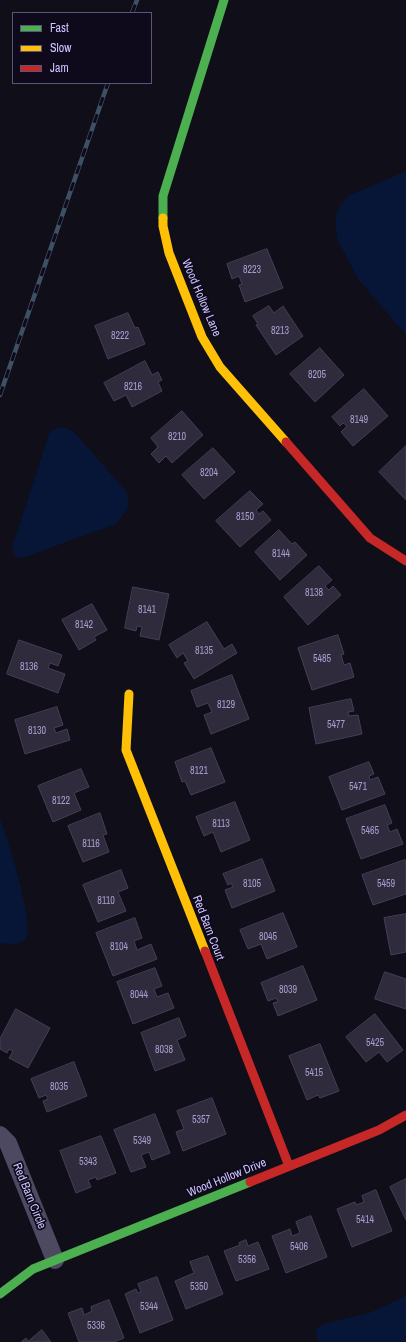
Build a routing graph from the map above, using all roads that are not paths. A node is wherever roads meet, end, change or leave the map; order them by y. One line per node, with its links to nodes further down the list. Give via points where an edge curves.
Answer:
1 (224, 0): 2 (street, Wood Hollow Lane, via 163,196 163,226 169,253 202,337 220,367 370,538)
2 (406, 561)
3 (129, 694): 6 (street, Red Barn Court, via 126,750)
4 (406, 1115): 6 (street, Wood Hollow Drive, via 379,1130)
5 (0, 1135): 7 (street, Red Barn Circle, via 8,1143)
6 (289, 1166): 7 (street, Wood Hollow Drive)
7 (55, 1260): 8 (street, Wood Hollow Drive, via 33,1269)
8 (0, 1294)

